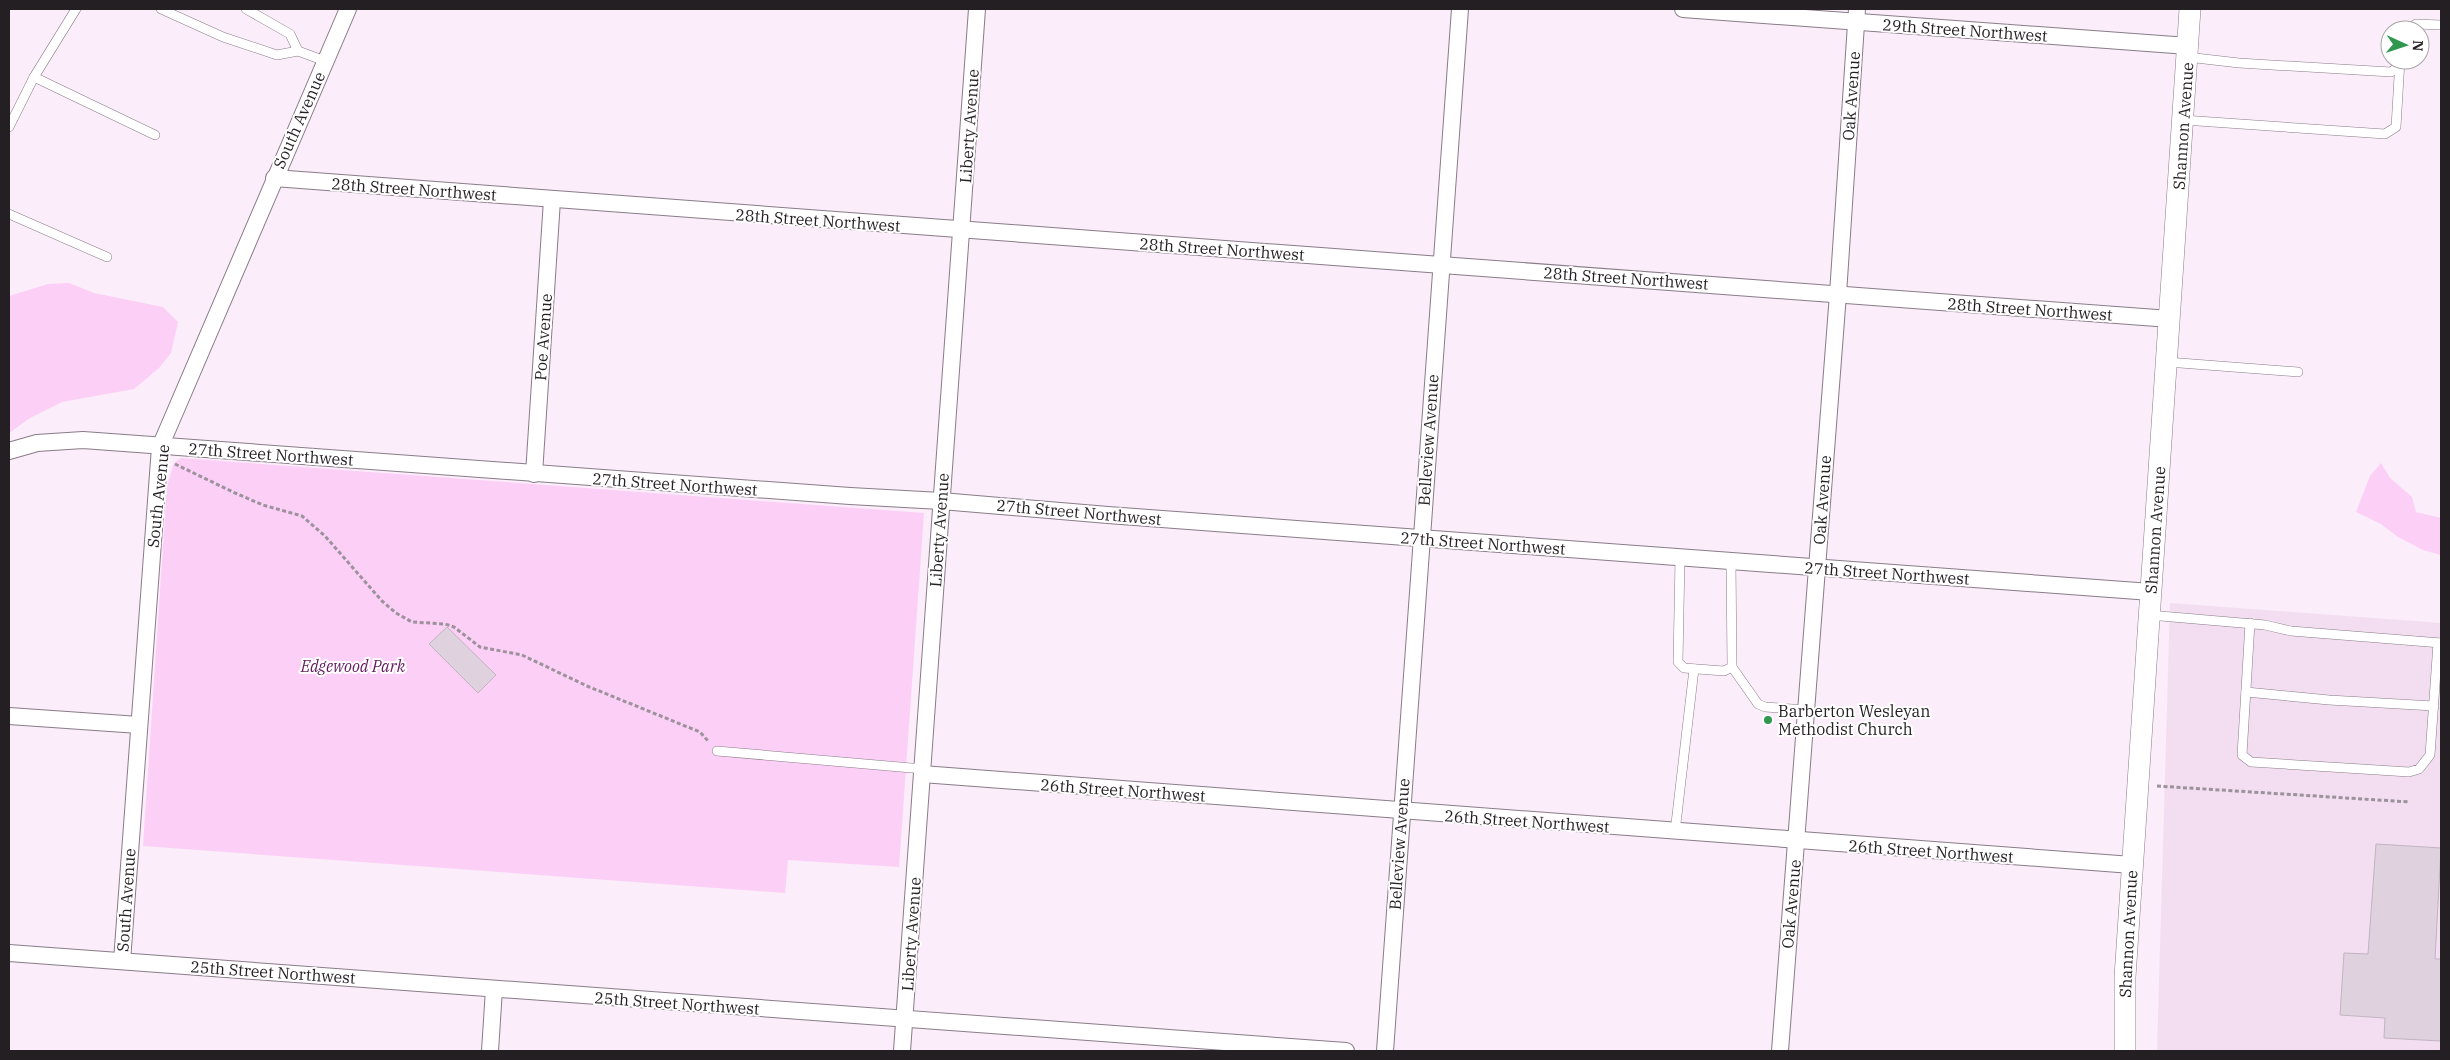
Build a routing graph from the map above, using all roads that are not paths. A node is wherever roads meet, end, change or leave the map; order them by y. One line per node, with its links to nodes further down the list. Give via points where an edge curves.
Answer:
1 (76, 9): 15 (lane)
2 (161, 9): 10 (lane, via 223,37 277,55)
3 (246, 9): 10 (lane, via 290,34)
4 (348, 9): 12 (street, South Avenue)
5 (977, 9): 22 (street, Liberty Avenue)
6 (1460, 9): 24 (street, Belleview Avenue)
7 (1683, 9): 9 (street, 29th Street Northwest)
8 (2190, 9): 11 (street, Shannon Avenue)
9 (1856, 15): 11 (street, 29th Street Northwest); 25 (street, Oak Avenue)
10 (298, 51): 12 (lane)
11 (2188, 52): 13 (lane, via 2239,63); 16 (street, Shannon Avenue)
12 (325, 62): 19 (street, South Avenue)
13 (2393, 70)
14 (2400, 70): 16 (lane, via 2396,127 2385,134)
15 (34, 78): 17 (lane); 18 (lane)
16 (2183, 120): 26 (street, Shannon Avenue)
17 (9, 126)
18 (155, 135)
19 (274, 178): 20 (street, 28th Street Northwest); 29 (street, South Avenue)
20 (552, 200): 22 (street, 28th Street Northwest); 31 (street, Poe Avenue)
21 (9, 214): 23 (lane)
22 (961, 231): 24 (street, 28th Street Northwest); 32 (street, Liberty Avenue)
23 (107, 257)
24 (1441, 264): 25 (street, 28th Street Northwest); 33 (street, Belleview Avenue)
25 (1838, 294): 26 (street, 28th Street Northwest); 36 (street, Oak Avenue)
26 (2170, 319): 27 (street, Shannon Avenue)
27 (2167, 362): 28 (lane); 37 (street, Shannon Avenue)
28 (2298, 372)
29 (160, 447): 30 (street, 27th Street Northwest, via 61,440); 31 (street, 27th Street Northwest); 47 (street, South Avenue)
30 (9, 451)
31 (534, 474): 32 (street, 27th Street Northwest)
32 (941, 501): 33 (street, 27th Street Northwest); 49 (street, Liberty Avenue)
33 (1421, 538): 34 (street, 27th Street Northwest); 50 (street, Belleview Avenue)
34 (1680, 558): 35 (street, 27th Street Northwest); 42 (lane, via 1678,662 1684,668)
35 (1731, 562): 36 (street, 27th Street Northwest); 41 (lane)
36 (1817, 568): 37 (street, 27th Street Northwest); 45 (street, Oak Avenue)
37 (2151, 592): 38 (street, Shannon Avenue)
38 (2149, 615): 39 (lane); 53 (street, Shannon Avenue)
39 (2250, 623): 40 (lane, via 2291,631); 43 (lane)
40 (2439, 643): 44 (lane)
41 (1732, 667): 42 (lane, via 1724,671); 45 (lane, via 1758,704)
42 (1694, 669): 51 (lane)
43 (2246, 692): 44 (lane); 44 (lane, via 2242,755 2251,762 2409,772 2419,769 2430,755)
44 (2434, 706)
45 (1807, 710): 52 (street, Oak Avenue)
46 (9, 716): 47 (street)
47 (139, 725): 55 (street, South Avenue)
48 (717, 751): 49 (lane)
49 (922, 772): 50 (street, 26th Street Northwest); 57 (street, Liberty Avenue)
50 (1402, 811): 51 (street, 26th Street Northwest); 61 (street, Belleview Avenue)
51 (1675, 832): 52 (street, 26th Street Northwest)
52 (1796, 841): 53 (street, 26th Street Northwest); 62 (street, Oak Avenue)
53 (2132, 865): 63 (street, Shannon Avenue, via 2125,977)
54 (9, 952): 55 (street, 25th Street Northwest)
55 (122, 961): 56 (street, 25th Street Northwest)
56 (494, 989): 57 (street, 25th Street Northwest); 58 (street)
57 (904, 1019): 59 (street, Liberty Avenue); 60 (street, 25th Street Northwest)
58 (490, 1051)
59 (902, 1051)
60 (1346, 1051)
61 (1385, 1051)
62 (1780, 1051)
63 (2125, 1051)

